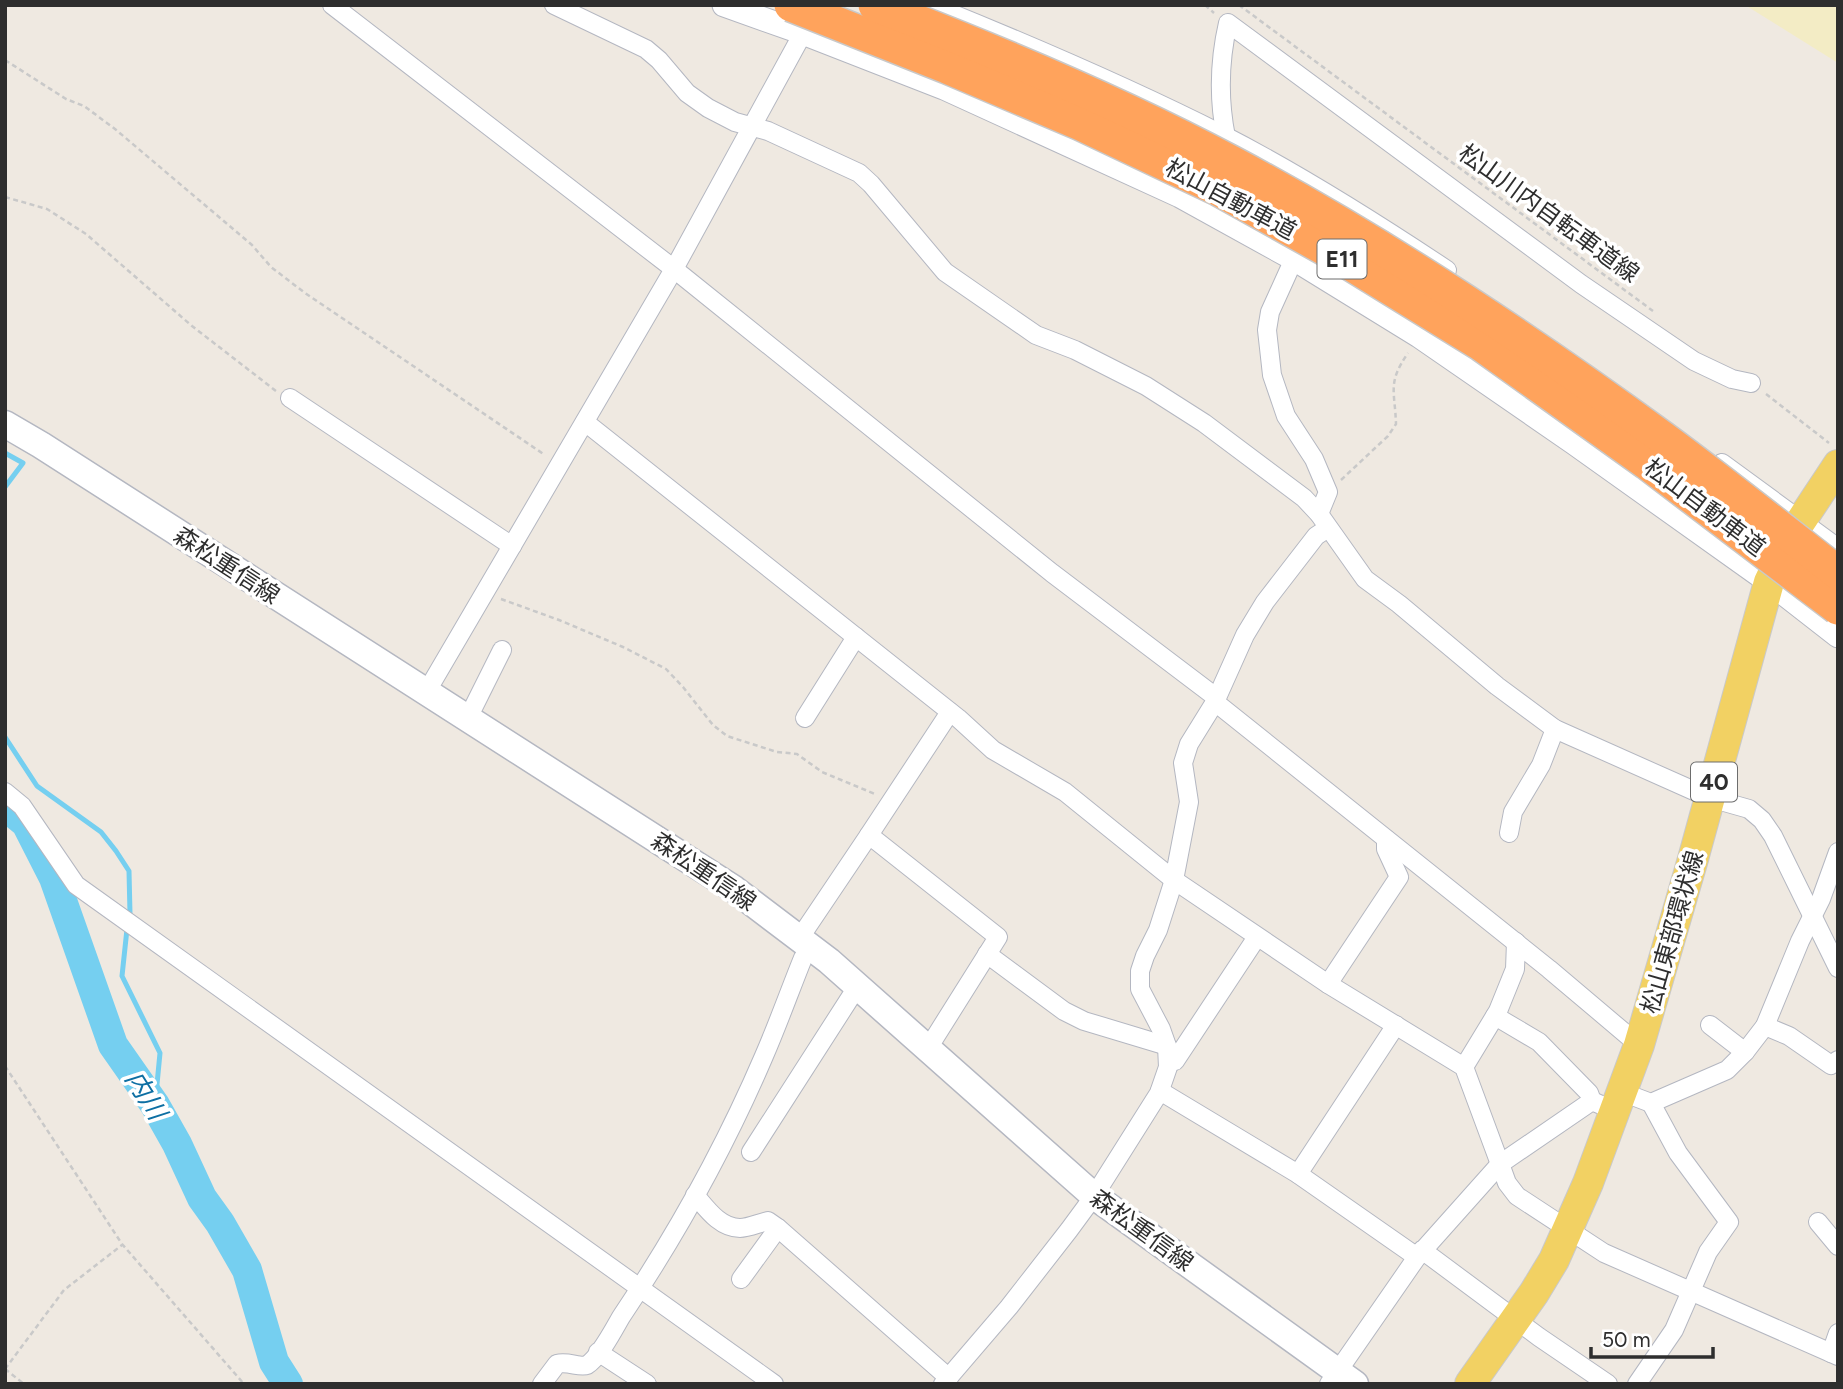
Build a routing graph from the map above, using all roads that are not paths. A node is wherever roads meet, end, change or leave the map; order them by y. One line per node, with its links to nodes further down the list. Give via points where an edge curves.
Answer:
1 (332, 5): 10 (street)
2 (554, 5): 7 (street, via 646,49 687,93 708,108)
3 (724, 5): 6 (street)
4 (875, 5): 20 (highway, 松山自動車道 / E11, bridge, via 1094,95 1231,162 1350,230 1522,338 1664,439)
5 (931, 5): 8 (street, via 1138,93)
6 (797, 19): 7 (street); 9 (street, via 1180,196); 22 (highway, 松山自動車道 / E11, bridge, via 947,66 1081,124 1218,189 1336,255 1482,345)
7 (752, 127): 10 (street); 17 (street, via 859,173 945,272 1036,335 1146,386 1204,423 1304,498)
8 (1226, 136): 11 (street, via 1219,82 1228,23 1694,361); 16 (street, via 1381,226)
9 (1294, 259): 17 (street, via 1269,312 1272,374 1286,416 1314,459 1328,492); 21 (street, via 1419,336)
10 (674, 269): 13 (street); 27 (street)
11 (1751, 383)
12 (290, 398): 18 (street)
13 (585, 422): 18 (street); 24 (street)
14 (5, 424): 26 (main road, 森松重信線)
15 (1836, 456): 16 (main road, 松山東部環状線 / 40)
16 (1801, 520): 19 (street); 21 (main road, 松山東部環状線 / 40)
17 (1324, 521): 27 (street, via 1245,635); 31 (street, via 1365,579)
18 (512, 546): 26 (street)
19 (1838, 548)
20 (1838, 573)
21 (1769, 582): 23 (street); 33 (main road, 松山東部環状線 / 40)
22 (1838, 608)
23 (1838, 636)
24 (856, 637): 28 (street); 30 (street)
25 (502, 650): 29 (street)
26 (427, 691): 29 (main road, 森松重信線)
27 (1216, 700): 36 (street); 38 (street, via 1189,744 1183,763 1188,802)
28 (950, 712): 35 (street); 38 (street, via 993,750 1065,792)
29 (468, 718): 42 (main road, 森松重信線, via 734,889)
30 (805, 718)
31 (1555, 729): 33 (street); 34 (street, via 1541,765 1513,812)
32 (5, 792): 72 (street, via 22,806 76,884)
33 (1710, 798): 39 (street, via 1749,809 1762,820); 51 (main road, 松山東部環状線 / 40)
34 (1509, 833)
35 (869, 835): 42 (street); 43 (street, via 998,937)
36 (1386, 839): 41 (street); 45 (street, via 1399,877)
37 (1838, 852): 39 (street)
38 (1174, 880): 40 (street); 54 (street, via 1140,971 1140,989)
39 (1812, 918): 44 (street); 50 (street)
40 (1257, 937): 45 (street); 54 (street)
41 (1516, 942): 47 (street, via 1515,969); 51 (street)
42 (805, 943): 46 (main road, 森松重信線); 64 (street, via 764,1056)
43 (987, 954): 52 (street); 54 (street, via 1064,1011)
44 (1838, 968)
45 (1328, 984): 48 (street)
46 (857, 987): 52 (main road, 森松重信線); 61 (street)
47 (1495, 1016): 57 (street); 59 (street, via 1539,1042 1589,1093)
48 (1396, 1025): 57 (street); 63 (street)
49 (1710, 1025): 53 (street)
50 (1765, 1026): 53 (street); 55 (street, via 1789,1036 1831,1065)
51 (1639, 1045): 59 (main road, 松山東部環状線 / 40)
52 (927, 1050): 65 (main road, 森松重信線)
53 (1745, 1052): 60 (street, via 1727,1070)
54 (1170, 1056): 56 (street); 58 (street)
55 (1838, 1060)
56 (1194, 1062)
57 (1464, 1067): 62 (street)
58 (1160, 1091): 63 (street); 65 (street)
59 (1610, 1101): 60 (street); 62 (street); 68 (main road, 松山東部環状線 / 40)
60 (1651, 1103): 73 (street, via 1678,1153 1729,1222 1708,1252)
61 (751, 1152)
62 (1500, 1164): 68 (street, via 1517,1196); 70 (street)
63 (1298, 1174): 70 (street)
64 (695, 1195): 67 (street, via 724,1225 741,1228 768,1221); 72 (street)
65 (1094, 1196): 78 (main road, 森松重信線); 79 (street)
66 (1818, 1222): 69 (street)
67 (778, 1228): 71 (street); 79 (street)
68 (1568, 1229): 73 (street, via 1604,1253); 74 (main road, 松山東部環状線 / 40, via 1554,1260)
69 (1838, 1246)
70 (1419, 1254): 74 (street); 78 (street)
71 (741, 1279)
72 (640, 1289): 76 (street); 82 (street)
73 (1692, 1290): 77 (street); 85 (street, via 1675,1330)
74 (1516, 1318): 83 (main road, 松山東部環状線 / 40); 84 (street)
75 (1838, 1333): 77 (street)
76 (598, 1352): 80 (street, via 587,1365 556,1364); 81 (street)
77 (1834, 1354)
78 (1340, 1379)
79 (946, 1381)
80 (542, 1384)
81 (647, 1384)
82 (774, 1384)
83 (1470, 1384)
84 (1608, 1384)
85 (1637, 1384)

